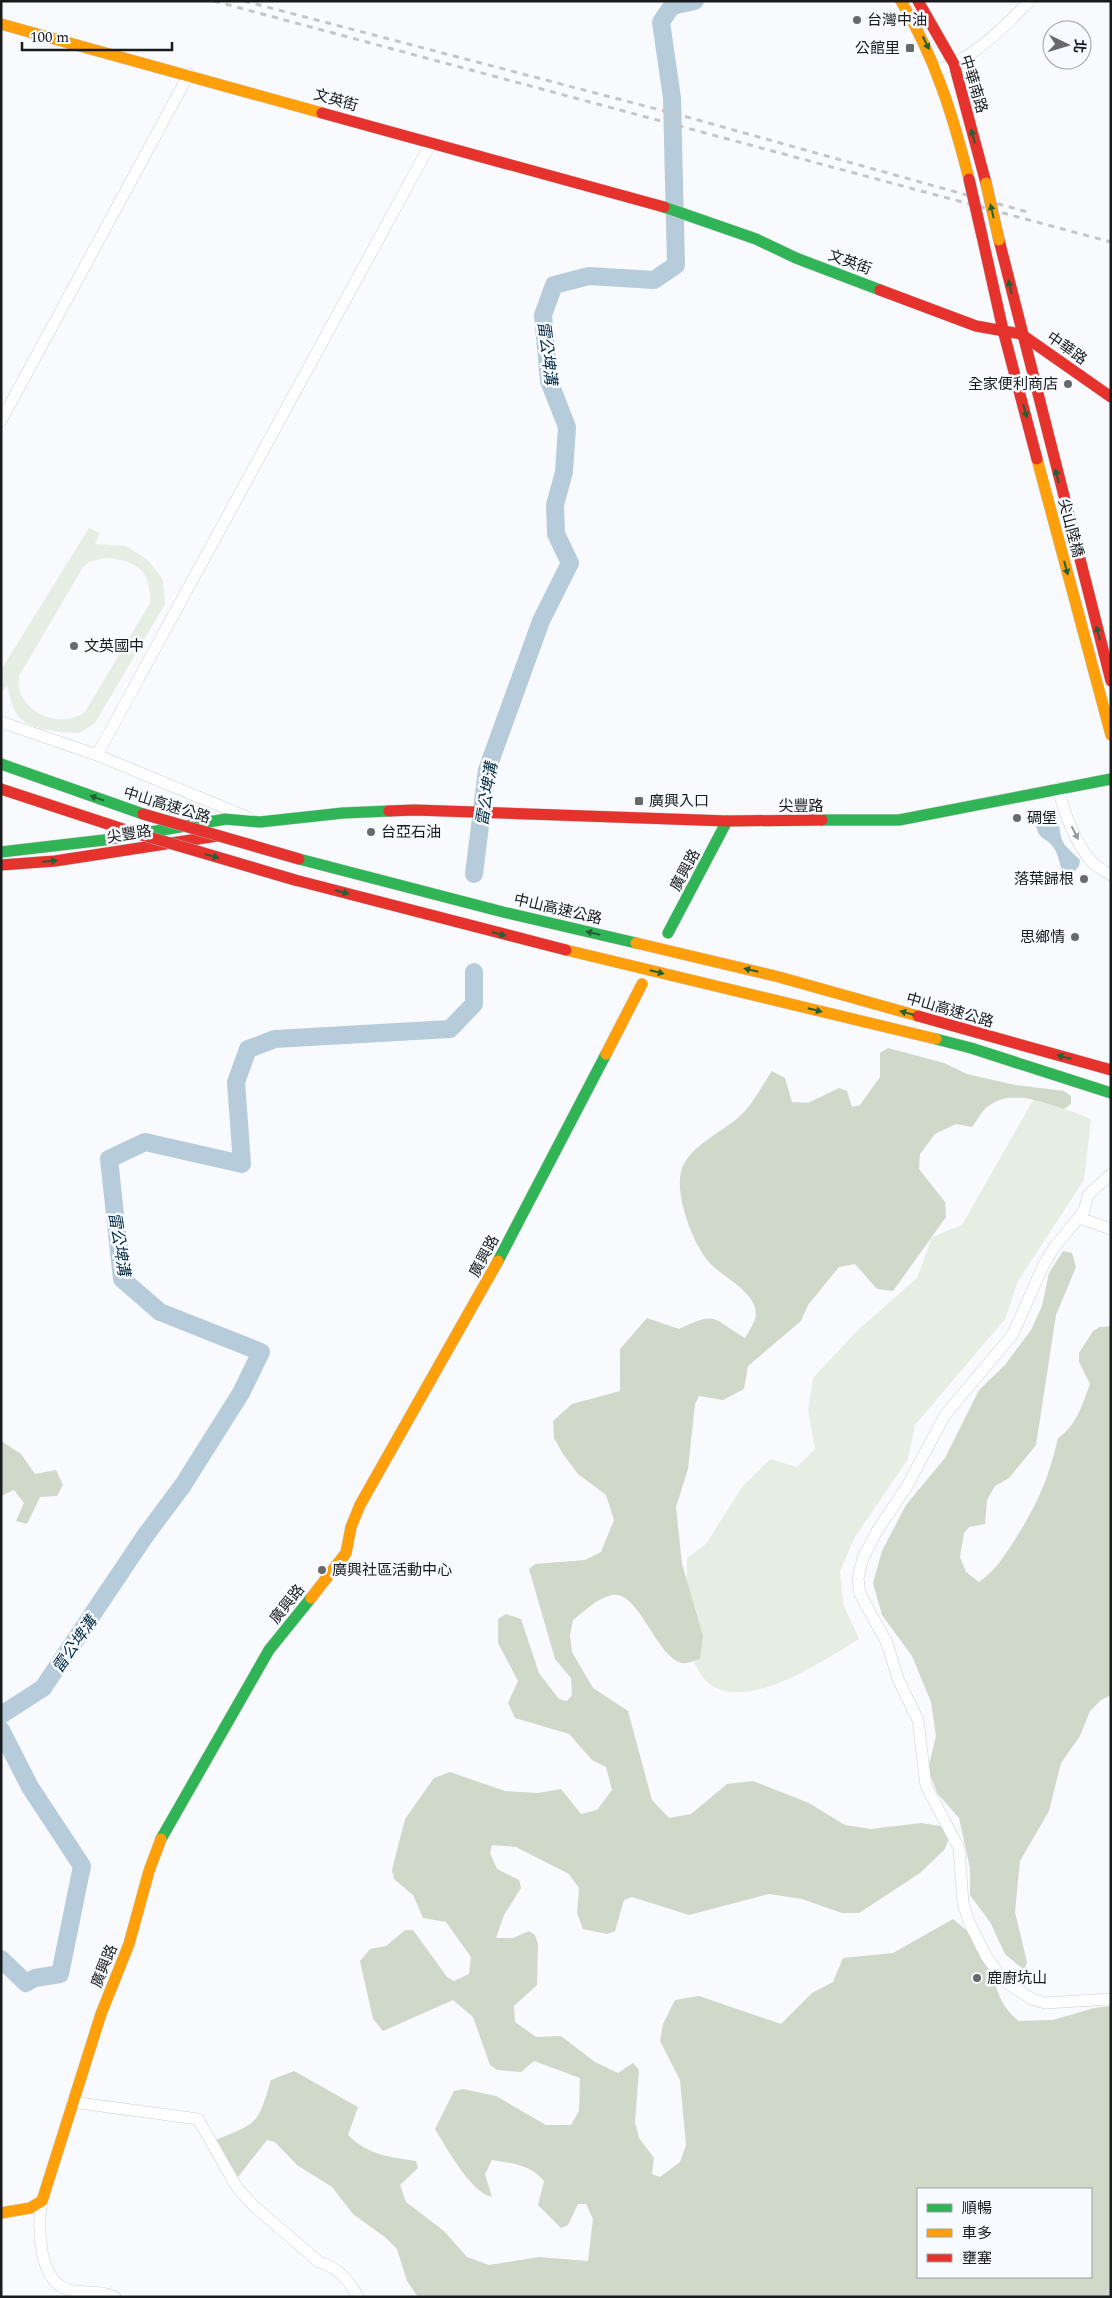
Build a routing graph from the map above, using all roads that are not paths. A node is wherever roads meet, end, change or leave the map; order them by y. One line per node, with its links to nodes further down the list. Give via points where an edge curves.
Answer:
1 (901, 1): 6 (main road, 中華南路, one-way to 6, via 924,38)
2 (918, 1): 5 (main road, 中華南路)
3 (1030, 1): 5 (street, via 982,47)
4 (1, 24): 7 (main road, 文英街)
5 (954, 64): 6 (street); 10 (main road, 中華南路, one-way to 5, bridge)
6 (938, 70): 9 (main road, 中華南路, bridge, via 969,179)
7 (189, 74): 8 (main road, 文英街); 12 (street)
8 (431, 143): 9 (main road, 文英街, via 688,214 976,326); 16 (street)
9 (1003, 330): 10 (main road, 中華路); 15 (main road, 尖山陸橋, one-way to 15)
10 (1022, 334): 11 (main road, 中華路); 13 (main road, 尖山陸橋, one-way to 10)
11 (1111, 397)
12 (1, 421)
13 (1111, 681)
14 (1, 722): 16 (street)
15 (1111, 735)
16 (97, 755): 22 (street)
17 (1, 764): 28 (main road, 中山高速公路, one-way to 17, bridge, via 779,977 503,912 299,859 143,814)
18 (1111, 779): 19 (main road, 尖豐路)
19 (1058, 788): 21 (main road, 尖豐路, via 899,820); 25 (street, one-way to 25, via 1062,806 1076,836 1092,862)
20 (1, 789): 29 (main road, 中山高速公路, one-way to 29, bridge, via 295,880 514,938 971,1048)
21 (727, 821): 22 (main road, 尖豐路, via 415,810 343,813); 26 (main road, 廣興路)
22 (260, 822): 23 (main road, 尖豐路, via 226,819 104,840); 24 (main road, 尖豐路, one-way to 22, via 56,861 236,833)
23 (1, 852)
24 (1, 865)
25 (1111, 875)
26 (668, 932)
27 (642, 984): 34 (main road, 廣興路, via 496,1266 360,1505 346,1553 269,1650 163,1833 129,1944 101,2014)
28 (1111, 1070)
29 (1111, 1093)
30 (1111, 1174): 31 (street, via 1088,1195)
31 (1079, 1218): 32 (street); 33 (street, via 1042,1266 1013,1334 945,1415 907,1486 877,1531 863,1558 858,1578 860,1594 887,1643 898,1680 918,1720 926,1786 959,1848 963,1903 986,1956 1005,1982 1032,1999 1046,2003)
32 (1111, 1229)
33 (1111, 1999)
34 (72, 2102): 35 (main road, 廣興路); 38 (street, via 198,2119 238,2189 319,2262 327,2264 346,2280)
35 (42, 2201): 36 (main road, via 30,2208); 37 (street, via 38,2219 41,2252 53,2276 62,2287 102,2291)
36 (1, 2213)
37 (115, 2297)
38 (358, 2297)

